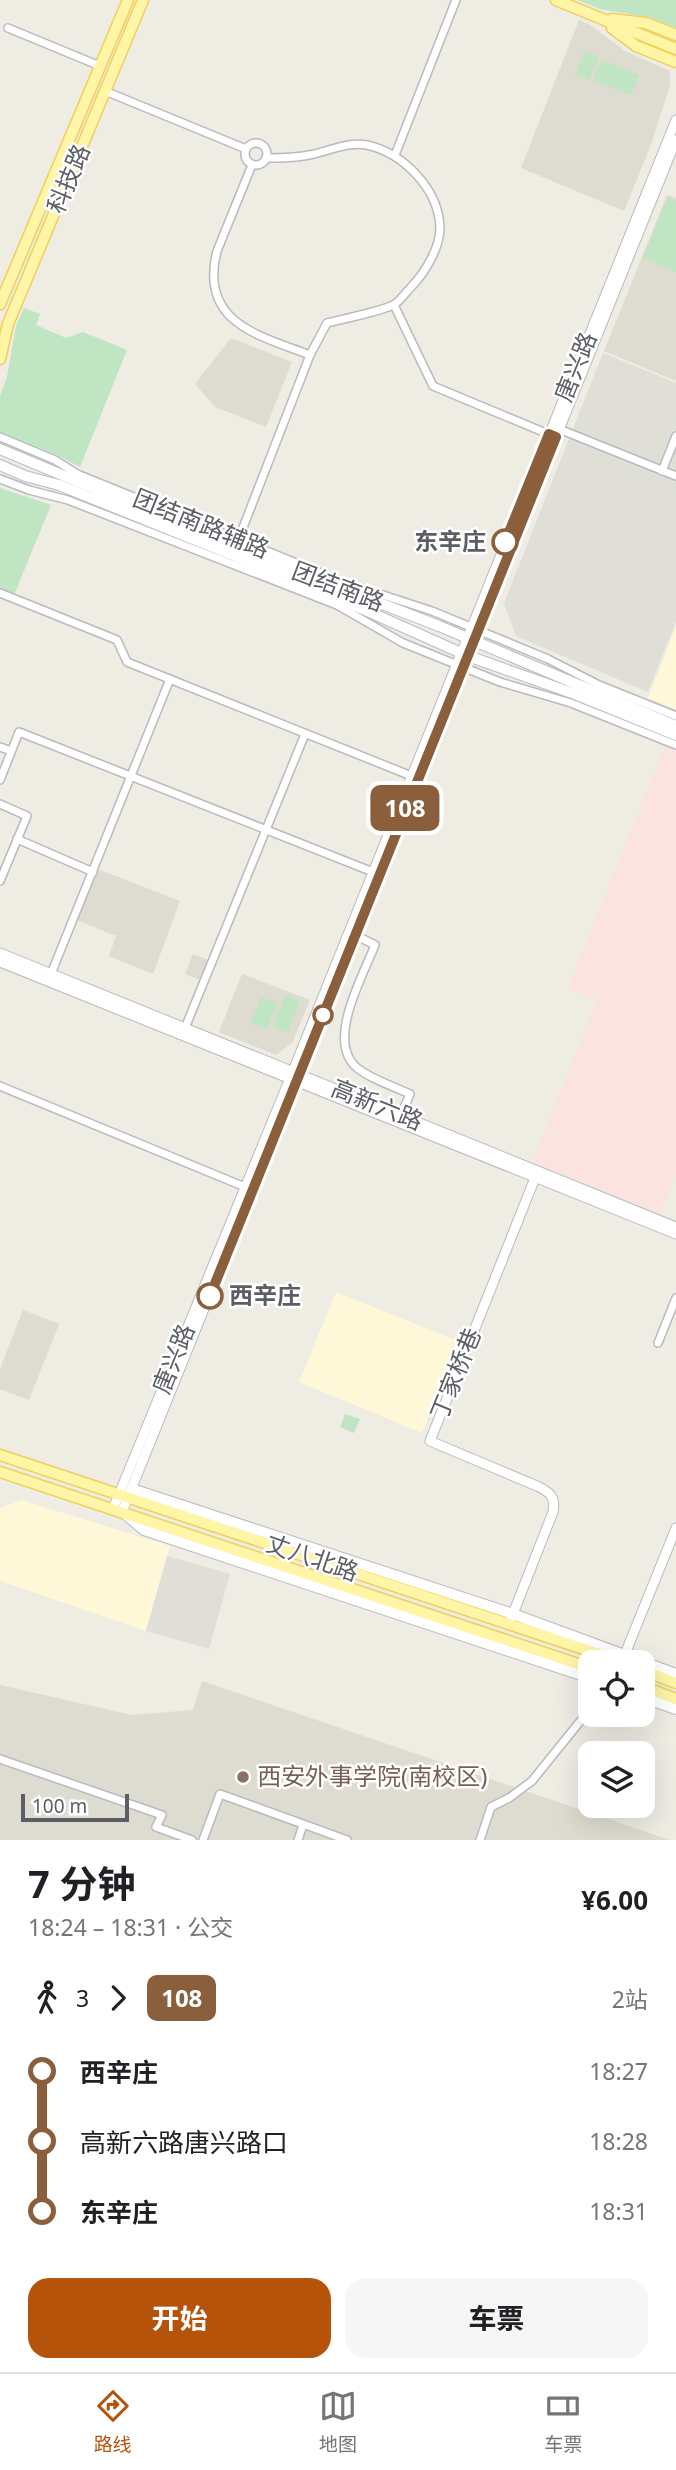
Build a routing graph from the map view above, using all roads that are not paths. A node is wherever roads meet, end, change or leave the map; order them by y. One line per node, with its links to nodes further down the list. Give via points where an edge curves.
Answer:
1 (128, 0): 10 (main road, 科技路)
2 (143, 0): 11 (main road, 科技路)
3 (456, 0): 15 (street)
4 (556, 0): 5 (main road)
5 (599, 18): 7 (main road, via 646,23); 8 (main road); 9 (main road, via 636,46)
6 (8, 28): 10 (street)
7 (676, 35)
8 (676, 49)
9 (676, 62)
10 (100, 66): 18 (main road, 科技路)
11 (105, 91): 14 (street); 21 (main road, 科技路, via 8,324)
12 (676, 120): 22 (street, 唐兴路)
13 (676, 141): 22 (street, 唐兴路)
14 (246, 149): 16 (street, via 261,144); 17 (street)
15 (395, 155): 16 (street, via 364,144); 19 (street, via 436,205 440,229 423,274)
16 (266, 158): 17 (street, via 260,165)
17 (252, 165): 20 (street, via 217,251 217,299 242,327)
18 (0, 304)
19 (394, 305): 20 (street, via 327,323); 22 (street, via 433,386)
20 (310, 355): 30 (street)
21 (0, 359)
22 (555, 434): 27 (street); 32 (street, 唐兴路)
23 (676, 436): 27 (street)
24 (0, 437): 30 (street, 团结南路辅路)
25 (0, 449): 30 (main road, 团结南路)
26 (0, 465): 33 (main road, 团结南路, via 211,546)
27 (662, 471): 28 (street)
28 (676, 477)
29 (0, 479): 34 (street, 团结南路辅路, via 68,500 337,606 385,634)
30 (237, 543): 32 (main road, 团结南路)
31 (0, 593): 35 (street, via 117,640 127,662)
32 (473, 634): 33 (street, 唐兴路); 36 (street, via 548,659); 37 (main road, 团结南路, via 580,687)
33 (465, 654): 34 (street, 唐兴路); 39 (main road, 团结南路)
34 (460, 666): 40 (street, 团结南路辅路); 44 (street, 唐兴路)
35 (170, 679): 38 (street); 43 (street)
36 (676, 716)
37 (676, 726)
38 (305, 734): 44 (street); 47 (street)
39 (676, 735)
40 (676, 745)
41 (0, 747): 42 (street)
42 (11, 751): 43 (street, via 19,732); 45 (street)
43 (131, 777): 47 (street); 49 (street)
44 (414, 778): 50 (street, 唐兴路)
45 (0, 780)
46 (0, 804): 48 (street, via 27,816)
47 (266, 831): 50 (street); 56 (street)
48 (17, 839): 49 (street); 51 (street)
49 (93, 872): 55 (street)
50 (375, 874): 52 (street, 唐兴路); 57 (street, 唐兴路)
51 (0, 881)
52 (355, 935): 57 (street, 唐兴路); 59 (street, via 375,945 345,1025 345,1049 358,1069 410,1094)
53 (0, 953): 55 (street, 高新六路)
54 (0, 962): 57 (street, 高新六路)
55 (51, 974): 56 (street, 高新六路)
56 (185, 1028): 57 (street, 高新六路)
57 (295, 1076): 59 (street, 高新六路); 60 (street, 高新六路); 61 (street, 唐兴路); 68 (street, 唐兴路)
58 (0, 1086): 61 (street)
59 (401, 1115): 60 (street, 高新六路)
60 (536, 1174): 62 (street, 高新六路); 63 (street, 高新六路); 71 (street, 丁家桥巷, via 430,1441 537,1486 555,1502)
61 (246, 1187): 68 (street, 唐兴路)
62 (676, 1227)
63 (676, 1234)
64 (676, 1298): 65 (street)
65 (658, 1343)
66 (0, 1455): 68 (main road, 丈八北路)
67 (0, 1472): 69 (main road, 丈八北路)
68 (126, 1493): 69 (street, 唐兴路); 71 (main road, 丈八北路)
69 (118, 1510): 74 (main road, 丈八北路); 76 (main road, via 144,1530)
70 (676, 1528): 73 (street)
71 (511, 1619): 72 (main road, 丈八北路)
72 (596, 1650)
73 (627, 1650)
74 (578, 1664)
75 (655, 1668): 77 (main road)
76 (578, 1674)
77 (676, 1674)
78 (655, 1675): 79 (main road)
79 (676, 1683)
80 (655, 1691): 81 (main road)
81 (676, 1699)
82 (655, 1702): 83 (main road)
83 (676, 1709)
84 (578, 1724): 92 (street, via 532,1781 491,1807)
85 (0, 1759): 87 (street, via 162,1815 156,1827)
86 (303, 1825): 89 (street, via 220,1794); 90 (street); 91 (street)
87 (180, 1838): 88 (street)
88 (192, 1840)
89 (202, 1840)
90 (298, 1840)
91 (347, 1840)
92 (480, 1840)

